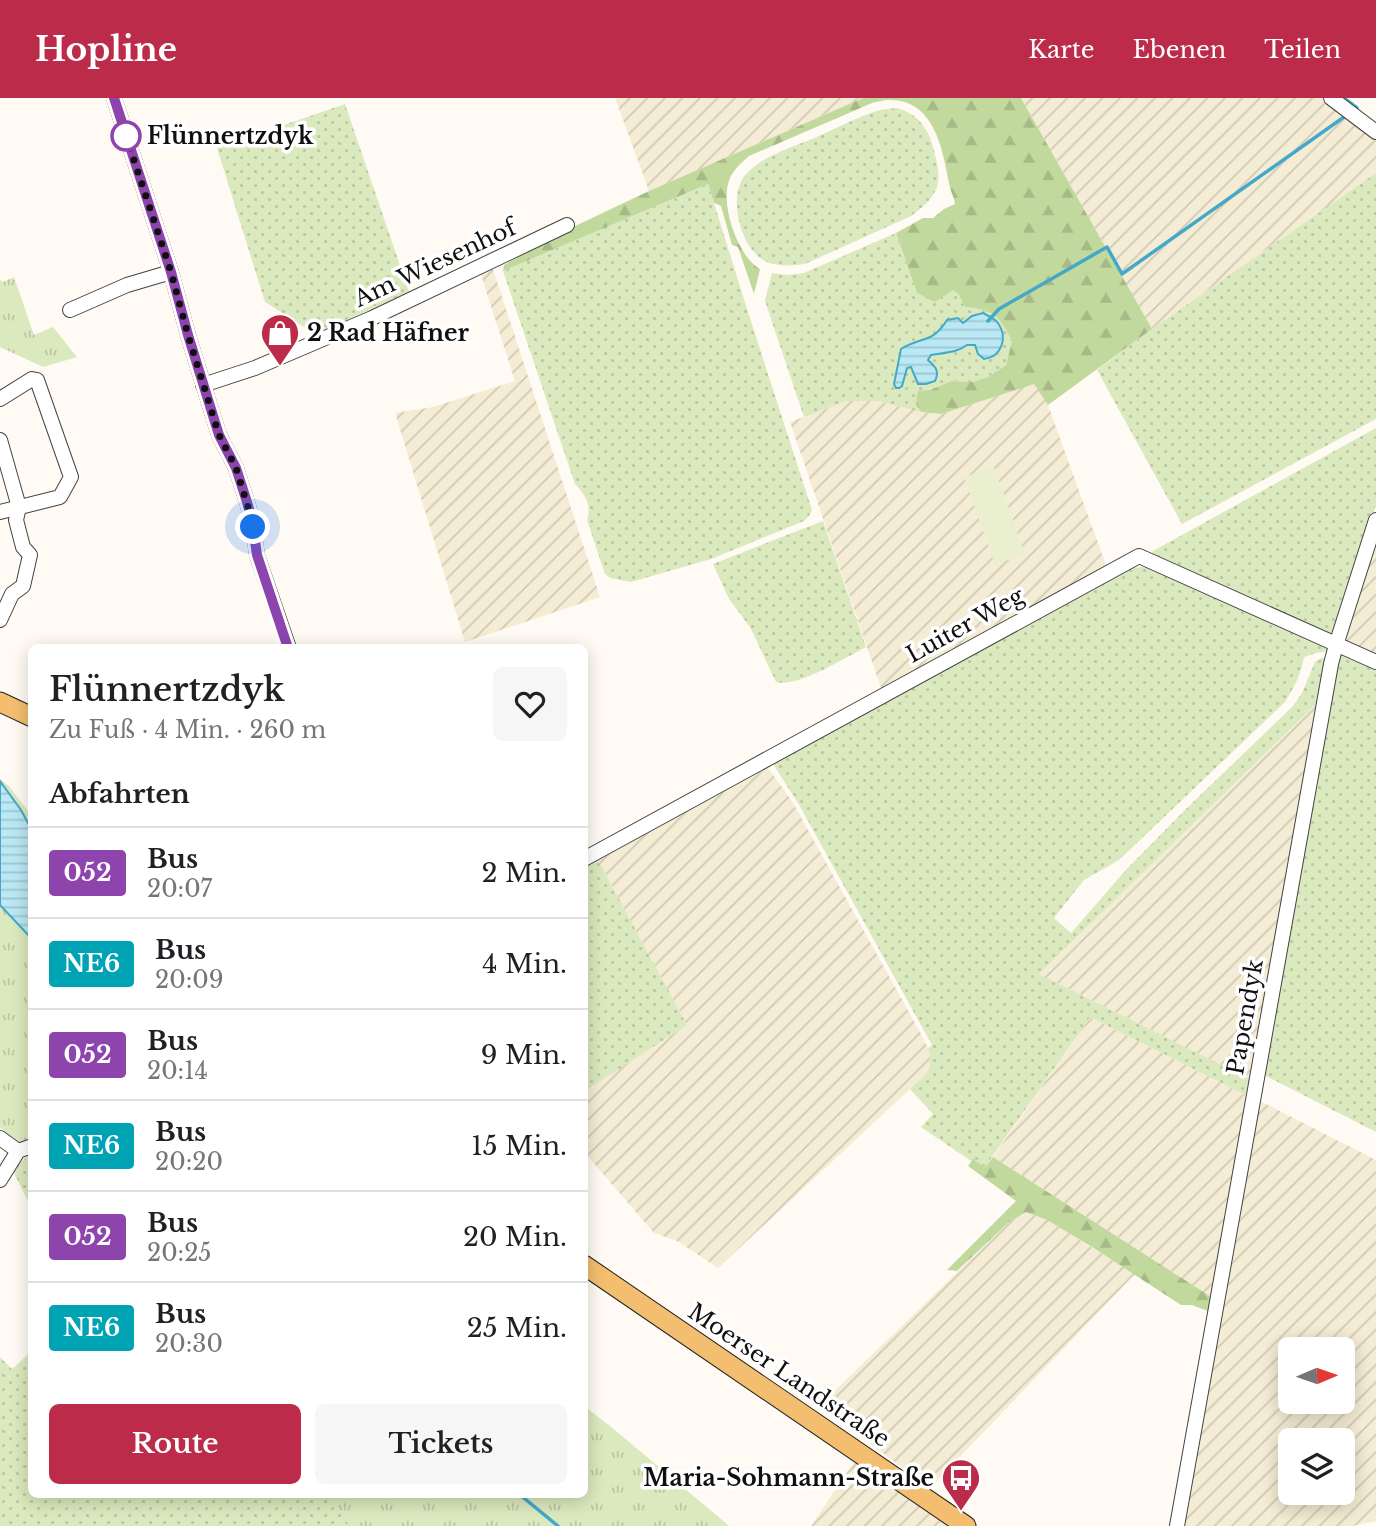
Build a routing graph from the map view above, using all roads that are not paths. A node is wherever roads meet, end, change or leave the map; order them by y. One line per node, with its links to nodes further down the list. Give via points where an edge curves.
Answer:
1 (114, 98): 5 (street)
2 (1331, 98): 3 (street)
3 (1376, 132)
4 (568, 225): 7 (street, Am Wiesenhof, via 372,318 255,368)
5 (171, 272): 6 (street); 7 (street)
6 (70, 310)
7 (203, 384): 14 (street, via 219,435 236,468 257,555)
8 (0, 399): 10 (street, via 36,378 71,477 60,497)
9 (0, 440): 10 (street)
10 (19, 507): 11 (street); 13 (street, via 16,520 23,547 30,555 23,586 12,594)
11 (0, 512)
12 (1376, 520): 15 (street, Papendyk)
13 (0, 620)
14 (288, 644)
15 (1335, 645): 16 (street, Luiter Weg); 19 (street, Luiter Weg, via 1139,556); 25 (street, Papendyk)
16 (1376, 662)
17 (0, 702): 18 (main road)
18 (28, 715)
19 (588, 857)
20 (0, 1138): 21 (street)
21 (25, 1148): 22 (street)
22 (0, 1180)
23 (588, 1268): 24 (main road, Moerser Landstraße)
24 (966, 1526)
25 (1177, 1526)

